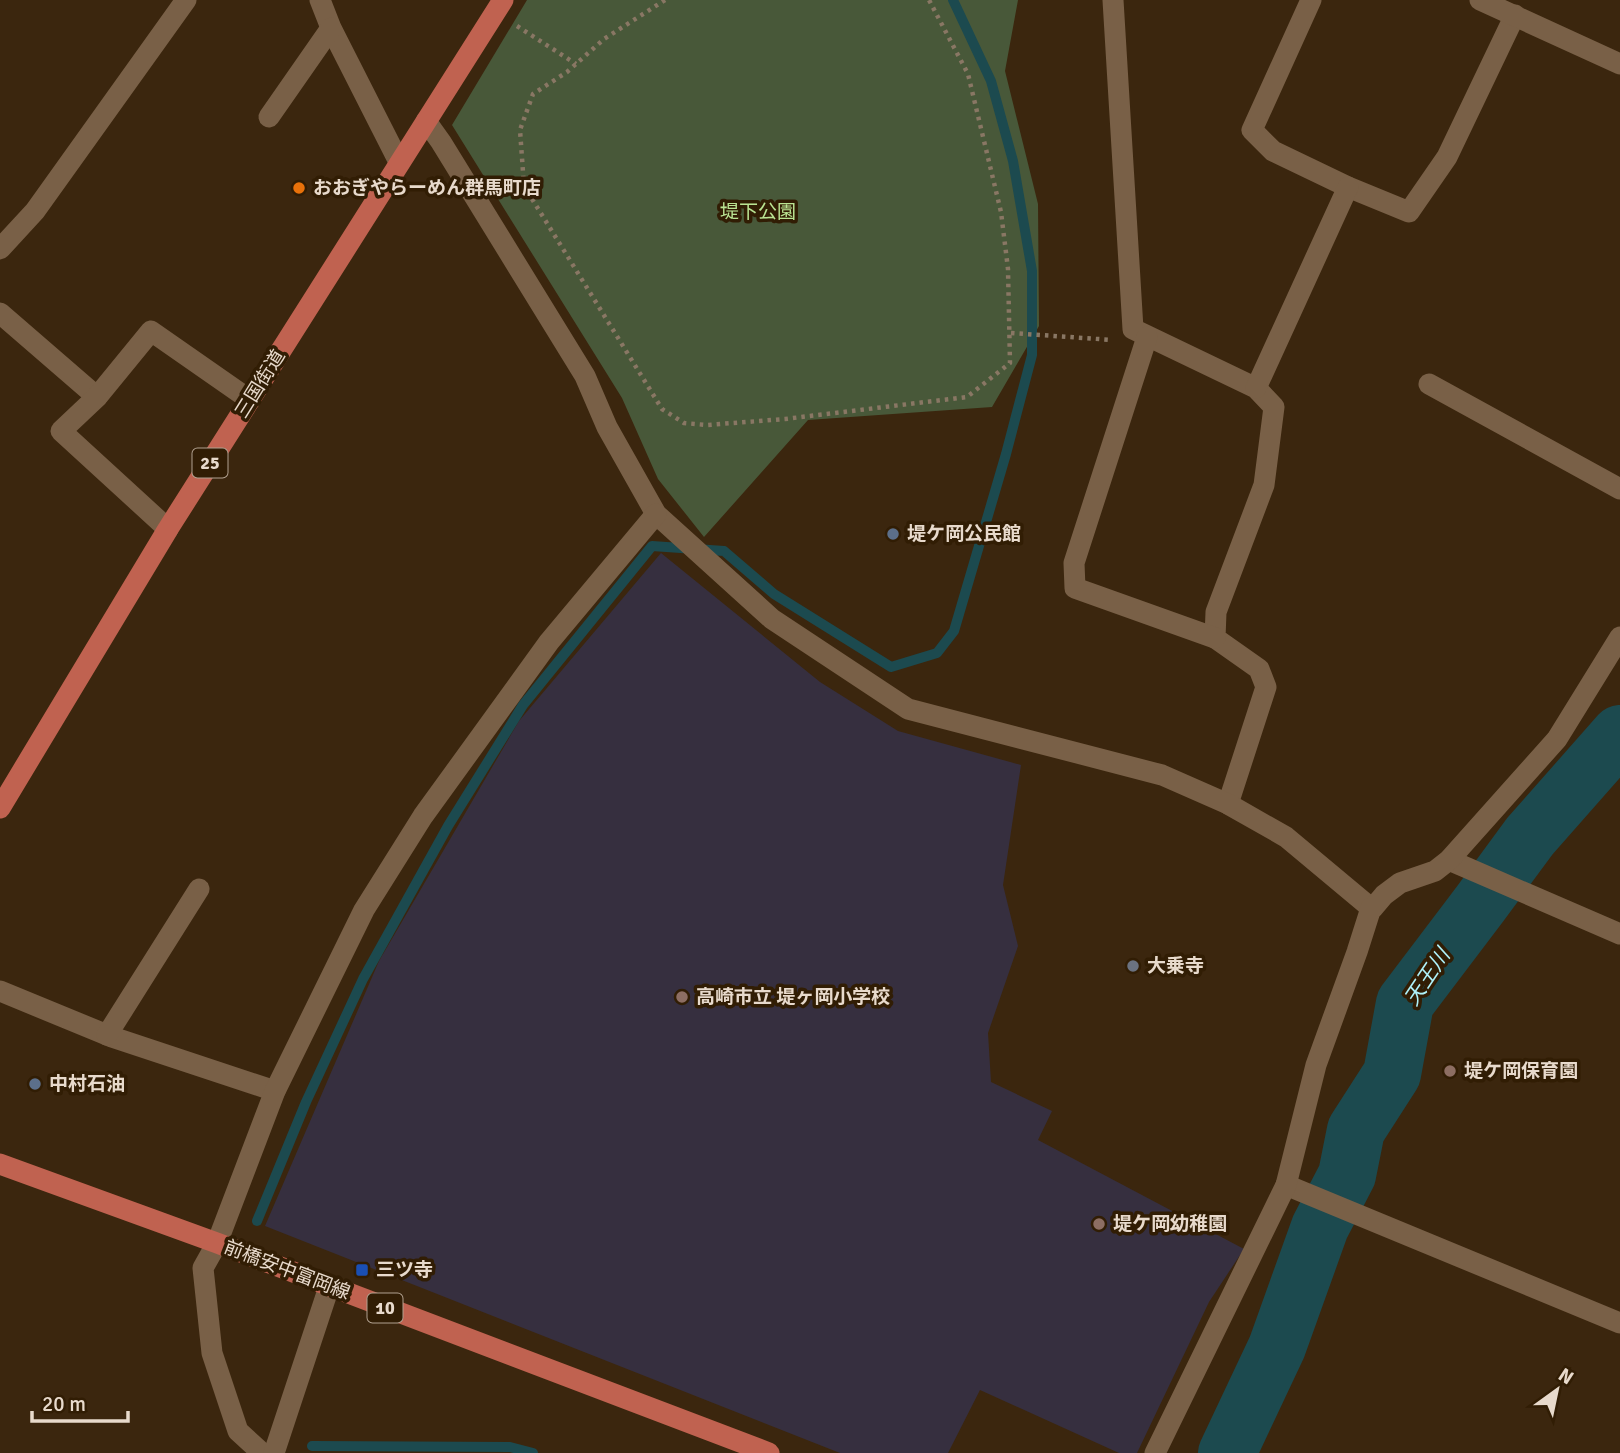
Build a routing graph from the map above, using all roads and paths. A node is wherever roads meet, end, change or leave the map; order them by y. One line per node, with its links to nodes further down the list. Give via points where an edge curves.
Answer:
1 (186, 0): 18 (street, via 34,211)
2 (320, 0): 11 (street)
3 (503, 0): 15 (main road, 三国街道 / 25)
4 (666, 0): 12 (path, via 604,39)
5 (929, 0): 20 (path, via 968,74 1001,212)
6 (1113, 0): 21 (street)
7 (1311, 0): 17 (street, via 1252,130 1273,151)
8 (1480, 0): 9 (street)
9 (1515, 15): 13 (street); 17 (street, via 1447,157 1409,212)
10 (513, 23): 12 (path)
11 (331, 28): 14 (street); 16 (street)
12 (576, 64): 20 (path, via 533,94 520,130 524,186 662,409 684,423 785,419 967,397 1010,363)
13 (1620, 64)
14 (269, 117)
15 (426, 121): 16 (main road, 三国街道 / 25); 27 (street, via 585,376)
16 (399, 162): 25 (main road, 三国街道 / 25)
17 (1348, 187): 23 (street)
18 (0, 249)
19 (0, 313): 24 (street)
20 (1011, 333): 21 (path, via 1117,341)
21 (1140, 333): 23 (street); 30 (street, via 1074,563 1075,587)
22 (1429, 384): 26 (street)
23 (1256, 388): 30 (street, via 1274,407 1264,485 1216,612)
24 (97, 397): 25 (street, via 150,331); 28 (street, via 61,431)
25 (250, 400): 28 (main road, 三国街道 / 25)
26 (1620, 489)
27 (656, 514): 31 (street, via 772,619 908,709 1162,775); 39 (street, via 549,642 423,816 364,910)
28 (168, 529): 32 (main road, 三国街道 / 25)
29 (1620, 637): 33 (street, via 1557,739)
30 (1215, 638): 31 (street, via 1259,669 1266,687)
31 (1228, 804): 35 (street, via 1286,836)
32 (0, 808)
33 (1449, 860): 35 (street, via 1435,871 1400,883); 36 (street)
34 (199, 889): 38 (street)
35 (1371, 908): 41 (street, via 1316,1065)
36 (1620, 934)
37 (0, 991): 38 (street)
38 (107, 1035): 39 (street)
39 (275, 1091): 42 (street)
40 (0, 1164): 42 (main road, 前橋安中富岡線 / 10)
41 (1286, 1185): 44 (street); 48 (street)
42 (216, 1243): 43 (main road, 前橋安中富岡線 / 10); 45 (street, via 203,1268 212,1353 239,1430)
43 (329, 1287): 46 (street); 47 (main road, 前橋安中富岡線 / 10)
44 (1620, 1323)
45 (262, 1453)
46 (274, 1453)
47 (769, 1453)
48 (1155, 1453)

